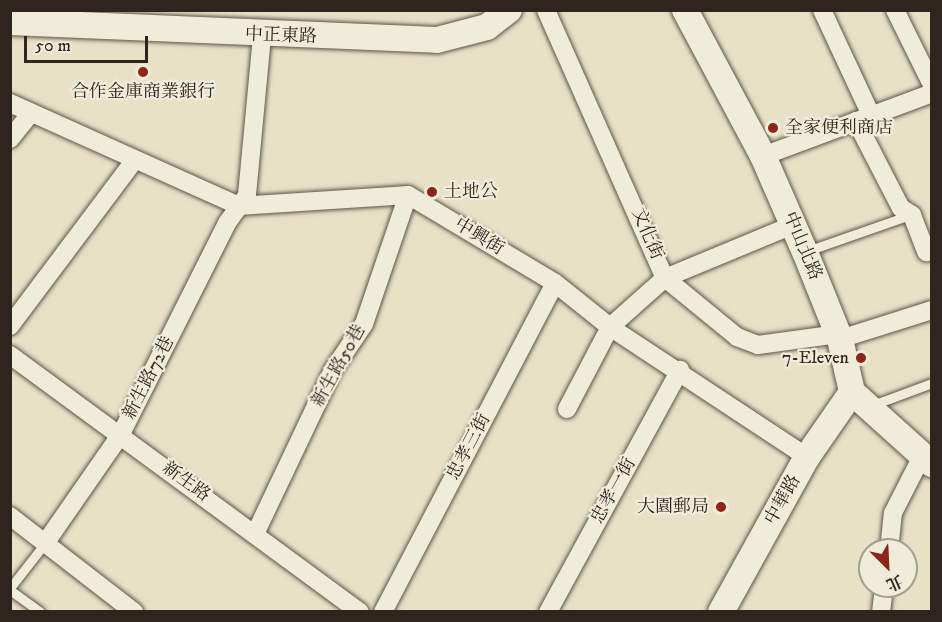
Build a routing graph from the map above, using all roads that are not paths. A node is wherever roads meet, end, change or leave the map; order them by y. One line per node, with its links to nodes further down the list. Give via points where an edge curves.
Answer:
1 (509, 10): 7 (main road, 中正東路, via 456,39)
2 (546, 10): 22 (street, 文化街)
3 (685, 10): 14 (main road, 中山北路)
4 (822, 10): 12 (street)
5 (895, 10): 8 (street)
6 (10, 22): 7 (main road, 中正東路)
7 (262, 36): 17 (street, 新生路72巷, via 247,195)
8 (932, 85)
9 (932, 93): 12 (street)
10 (10, 103): 11 (street)
11 (30, 114): 13 (street); 15 (street)
12 (863, 118): 14 (street); 18 (street, via 901,208)
13 (10, 139)
14 (763, 156): 19 (main road, 中山北路)
15 (133, 162): 17 (street); 25 (street)
16 (408, 195): 17 (street); 23 (street, 中興街); 37 (street, 新生路50巷, via 364,324 333,370)
17 (239, 206): 33 (street, 新生路72巷)
18 (912, 215): 20 (lane); 21 (street)
19 (793, 225): 20 (main road, 中山北路); 22 (street)
20 (805, 252): 27 (main road, 中山北路)
21 (926, 252)
22 (665, 278): 26 (street); 27 (street, 文化街, via 737,337 758,345)
23 (555, 283): 26 (street, 中興街); 44 (street, 忠孝三街)
24 (932, 310): 27 (street, 文化街)
25 (10, 326)
26 (610, 327): 29 (street, 中興街); 32 (street)
27 (839, 337): 31 (main road, 中山北路)
28 (10, 355): 33 (street, 新生路)
29 (680, 370): 34 (street, 中興街); 45 (street, 忠孝一街)
30 (932, 383): 31 (lane)
31 (860, 399): 34 (main road, 中華路); 35 (main road)
32 (567, 409)
33 (121, 434): 37 (street, 新生路); 39 (street, 新生路72巷)
34 (807, 457): 46 (main road, 中華路)
35 (927, 460): 38 (street, via 893,513)
36 (10, 516): 39 (street)
37 (256, 532): 43 (street, 新生路)
38 (890, 538)
39 (46, 542): 40 (lane); 42 (street)
40 (10, 589): 41 (lane)
41 (40, 612)
42 (134, 612)
43 (360, 612)
44 (383, 612)
45 (548, 612)
46 (721, 612)

